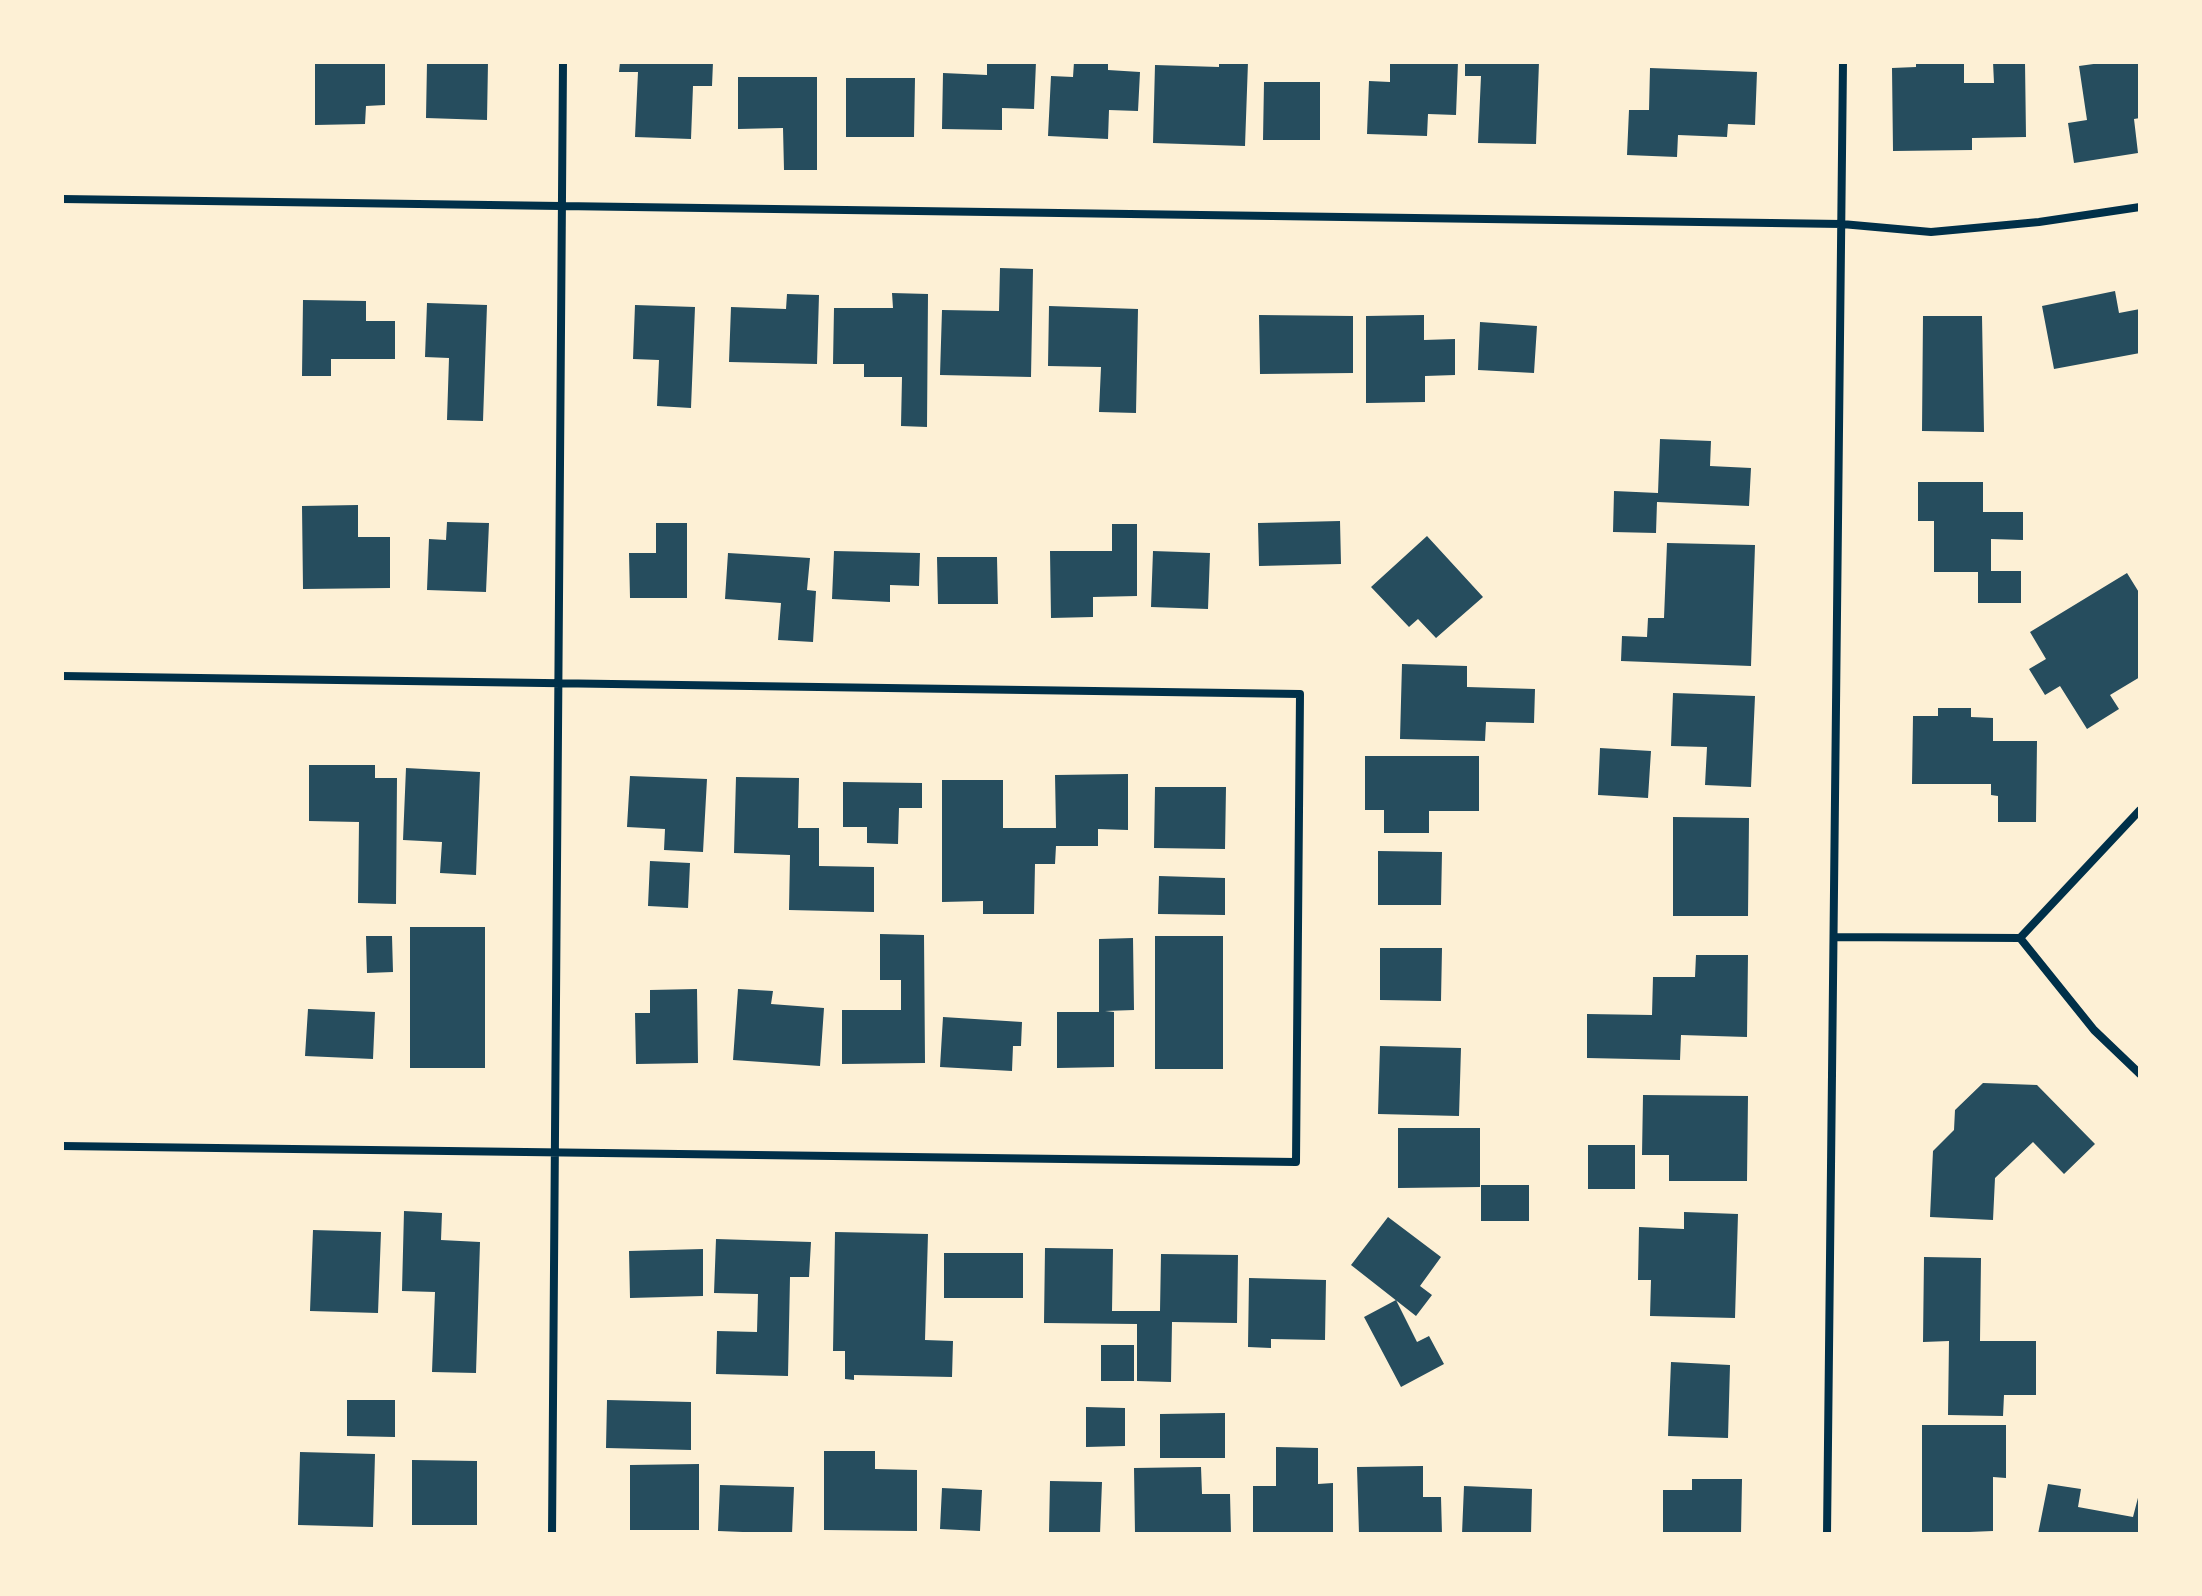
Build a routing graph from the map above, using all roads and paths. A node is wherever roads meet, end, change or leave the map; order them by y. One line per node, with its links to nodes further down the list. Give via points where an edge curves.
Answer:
1 (563, 62): 4 (street)
2 (1843, 62): 6 (street)
3 (62, 199): 4 (street)
4 (562, 206): 6 (street); 8 (street)
5 (2140, 207): 6 (street, via 1931,232)
6 (1842, 224): 10 (street)
7 (62, 676): 8 (street)
8 (558, 683): 14 (street); 14 (street, via 1300,694 1296,1162)
9 (2140, 810): 11 (street)
10 (1834, 937): 11 (street); 16 (street)
11 (2020, 938): 12 (street, via 2094,1030)
12 (2140, 1074)
13 (62, 1146): 14 (street)
14 (555, 1152): 15 (street)
15 (552, 1534)
16 (1827, 1534)

